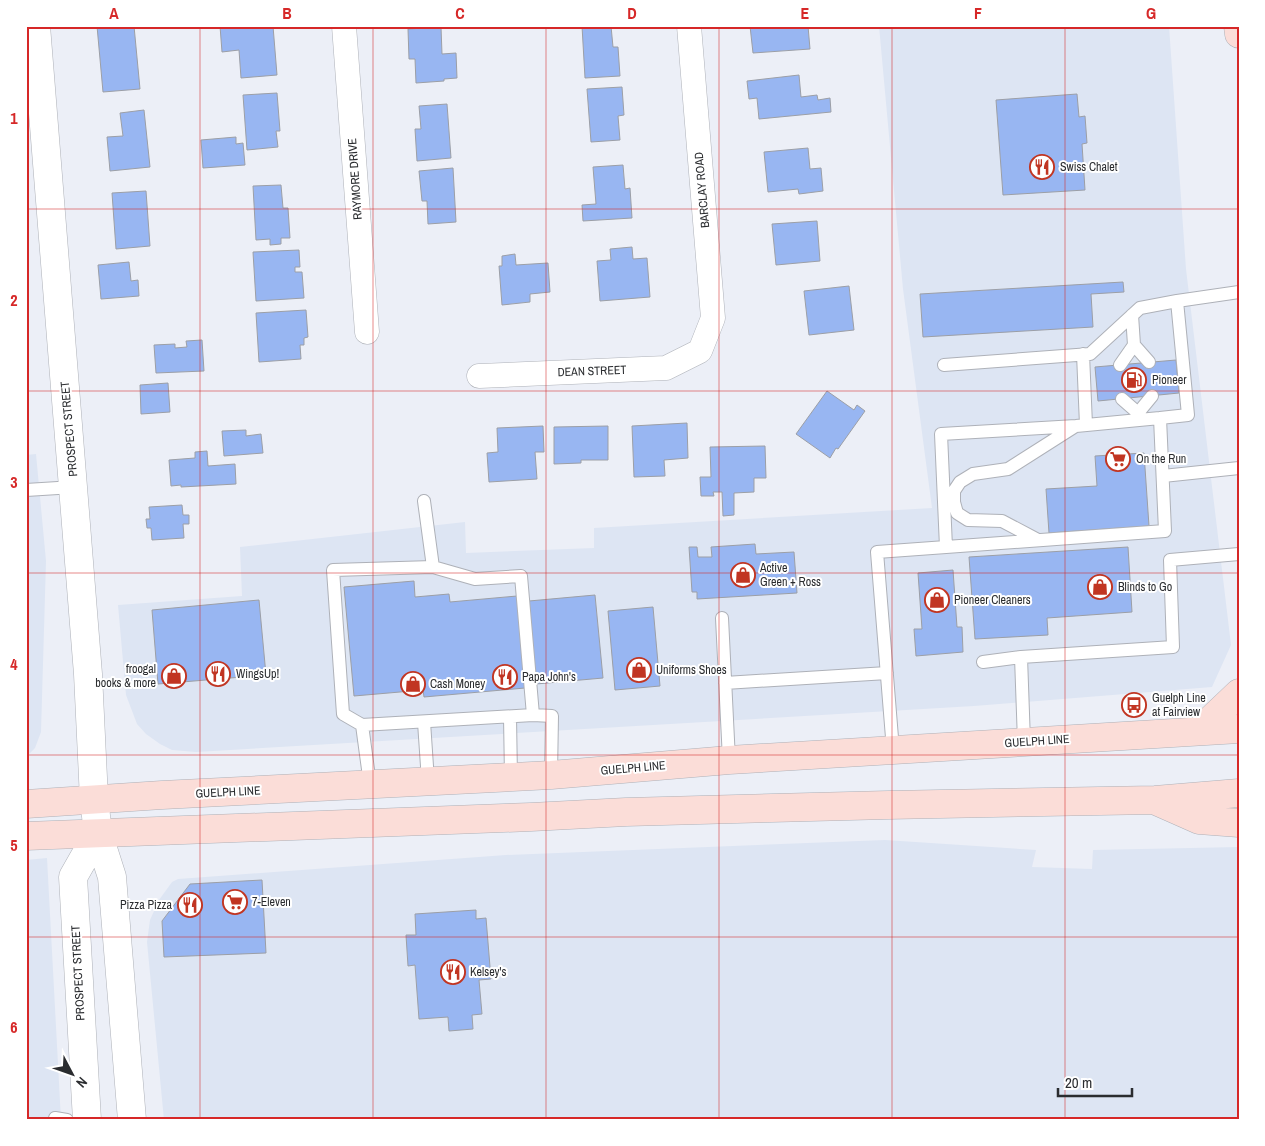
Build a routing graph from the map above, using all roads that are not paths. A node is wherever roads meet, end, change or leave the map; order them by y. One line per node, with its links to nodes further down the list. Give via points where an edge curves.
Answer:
1 (36, 26): 6 (street, PROSPECT STREET)
2 (344, 26): 10 (street, RAYMORE DRIVE)
3 (689, 26): 12 (street, BARCLAY ROAD, via 713,318)
4 (1238, 26): 5 (main road)
5 (1239, 34)
6 (34, 92): 25 (street, PROSPECT STREET)
7 (1239, 292): 8 (lane)
8 (1177, 301): 9 (lane, via 1140,308); 21 (lane, via 1188,415)
9 (1132, 315): 11 (lane); 13 (lane, via 1090,354)
10 (367, 332)
11 (1134, 345): 14 (lane); 16 (lane)
12 (700, 351): 17 (street, DEAN STREET, via 666,368)
13 (1083, 354): 15 (lane); 22 (lane)
14 (1149, 362)
15 (944, 365)
16 (1120, 365)
17 (479, 376)
18 (1152, 396): 20 (lane)
19 (1122, 398): 20 (lane)
20 (1138, 417): 21 (lane); 22 (lane)
21 (1160, 418): 24 (lane)
22 (1081, 425): 28 (lane, via 1008,468 973,474 960,482 954,491 957,513 968,520 1002,521); 29 (lane, via 941,434)
23 (1239, 468): 24 (lane)
24 (1163, 476): 28 (lane, via 1165,531)
25 (74, 487): 26 (lane); 52 (street, PROSPECT STREET)
26 (26, 490)
27 (424, 501): 31 (lane)
28 (1039, 540): 29 (lane)
29 (946, 546): 35 (lane, via 877,552)
30 (1239, 554): 33 (lane, via 1170,560 1173,647)
31 (433, 567): 38 (lane, via 475,579 521,576); 41 (lane, via 333,570 343,714)
32 (722, 618): 36 (lane)
33 (1021, 657): 34 (lane); 44 (lane)
34 (983, 662)
35 (887, 674): 36 (lane); 45 (lane)
36 (725, 684): 46 (lane)
37 (1239, 693): 43 (main road)
38 (532, 715): 39 (lane); 47 (lane, via 552,716)
39 (510, 717): 40 (lane); 48 (lane)
40 (424, 722): 41 (lane); 49 (lane)
41 (362, 725): 50 (lane)
42 (1239, 729): 43 (main road, GUELPH LINE)
43 (1199, 731): 44 (main road, GUELPH LINE)
44 (1024, 742): 45 (main road, GUELPH LINE)
45 (893, 750): 46 (main road, GUELPH LINE)
46 (729, 760): 47 (main road, GUELPH LINE)
47 (551, 775): 48 (main road, GUELPH LINE)
48 (511, 777): 49 (main road, GUELPH LINE)
49 (428, 781): 50 (main road, GUELPH LINE)
50 (370, 784): 52 (main road, GUELPH LINE)
51 (1239, 794): 53 (main road)
52 (94, 799): 54 (main road, GUELPH LINE); 56 (street, PROSPECT STREET)
53 (1155, 800): 55 (main road, via 1199,820); 56 (main road, via 626,812)
54 (26, 804)
55 (1239, 823)
56 (98, 833): 57 (main road); 58 (street, PROSPECT STREET, via 73,877); 59 (street, PROSPECT STREET, via 112,877)
57 (26, 836)
58 (87, 1120)
59 (132, 1120)

